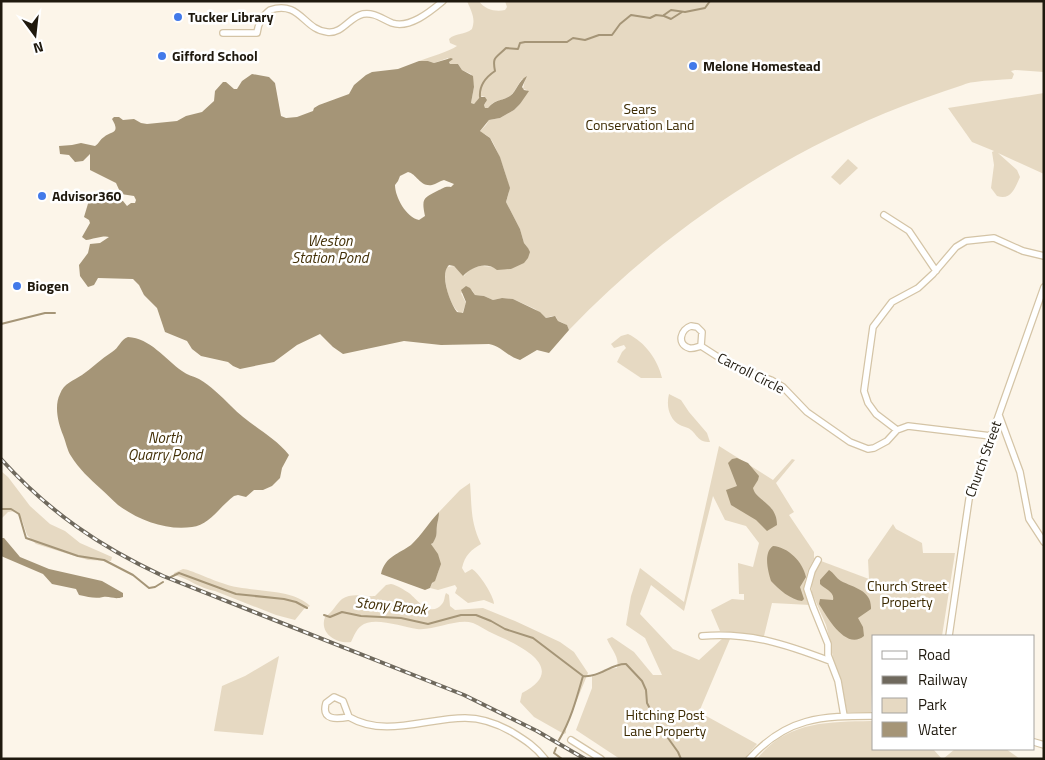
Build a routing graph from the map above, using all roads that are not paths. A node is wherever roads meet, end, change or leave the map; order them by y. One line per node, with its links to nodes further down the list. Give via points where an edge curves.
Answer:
1 (442, 1): 2 (street, via 405,23 393,23 365,13 329,32 314,28 302,11 295,7 280,5 266,13 257,33)
2 (224, 33)
3 (884, 215): 5 (street, via 909,231)
4 (1044, 256): 5 (street, via 994,238 978,238 956,247)
5 (936, 271): 9 (street, via 918,288 892,302 873,327 864,391 876,414)
6 (1044, 287): 8 (street, Church Street)
7 (702, 346): 9 (street, Carroll Circle, via 732,366 783,387 807,412 850,442 874,448)
8 (999, 415): 10 (street, Church Street); 11 (street, via 1020,472 1029,519)
9 (897, 430): 10 (street, via 908,426)
10 (991, 436): 13 (street, Church Street, via 968,499)
11 (1044, 542)
12 (818, 560): 15 (street, via 808,589 828,644)
13 (949, 635)
14 (702, 636): 15 (street, via 726,634 773,641)
15 (830, 661): 16 (street, via 838,681)
16 (844, 716): 17 (street); 22 (street, via 820,717 787,728)
17 (872, 716)
18 (349, 717): 18 (street, via 335,719 328,716 326,703 331,698 341,699); 20 (street, via 381,727 452,718 482,720 520,737)
19 (571, 740): 21 (street)
20 (545, 759)
21 (601, 759)
22 (749, 759)

